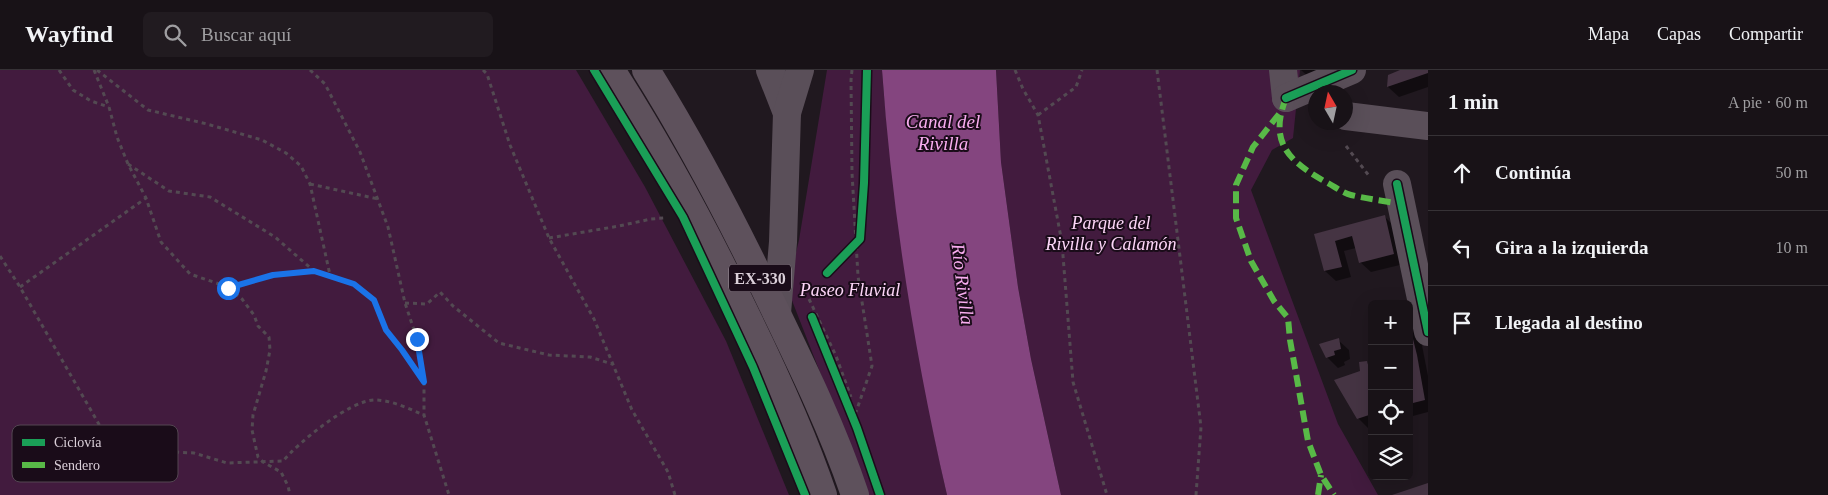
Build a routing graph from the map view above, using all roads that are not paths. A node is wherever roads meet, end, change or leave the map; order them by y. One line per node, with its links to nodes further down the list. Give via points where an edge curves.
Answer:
1 (611, 70): 15 (main road, EX-330, via 713,247 777,379)
2 (646, 70): 13 (main road, EX-330, via 737,231)
3 (770, 70): 9 (street)
4 (800, 70): 9 (street)
5 (1283, 70): 7 (street)
6 (1352, 70): 7 (street)
7 (1286, 98): 8 (street)
8 (1308, 105)
9 (787, 113): 13 (street)
10 (1353, 117): 11 (street)
11 (1428, 126)
12 (1385, 183): 14 (street)
13 (777, 313): 16 (main road, EX-330)
14 (1428, 332)
15 (823, 495)
16 (855, 495)

